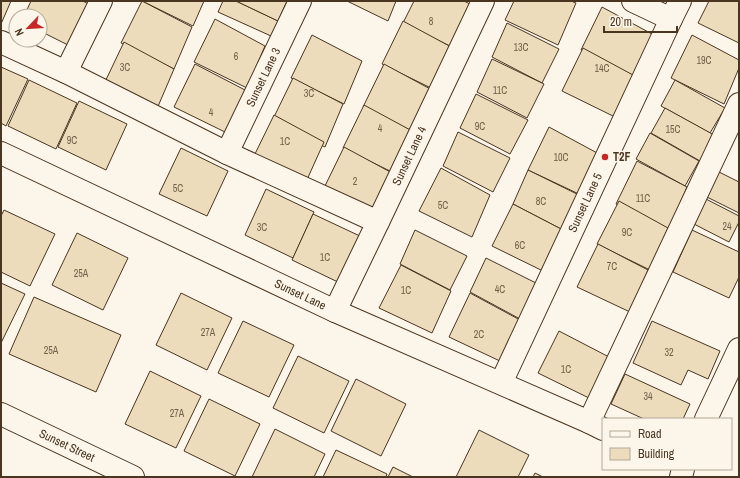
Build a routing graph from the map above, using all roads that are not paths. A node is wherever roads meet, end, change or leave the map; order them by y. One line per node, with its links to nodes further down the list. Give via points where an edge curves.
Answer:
1 (100, 1): 7 (street)
2 (300, 1): 10 (street, Sunset Lane 3)
3 (483, 1): 11 (street, Sunset Lane 4)
4 (633, 1): 5 (street)
5 (675, 10): 14 (street, Sunset Lane 5)
6 (1, 42): 7 (street)
7 (66, 72): 10 (street)
8 (739, 104): 17 (street)
9 (1, 153): 12 (street, Sunset Lane)
10 (227, 153): 11 (street)
11 (378, 222): 12 (street, Sunset Lane 4)
12 (335, 311): 14 (street, Sunset Lane)
13 (739, 349): 16 (street)
14 (501, 383): 17 (street, Sunset Lane)
15 (1, 414): 18 (street, Sunset Street)
16 (706, 418)
17 (596, 426)
18 (133, 477)

